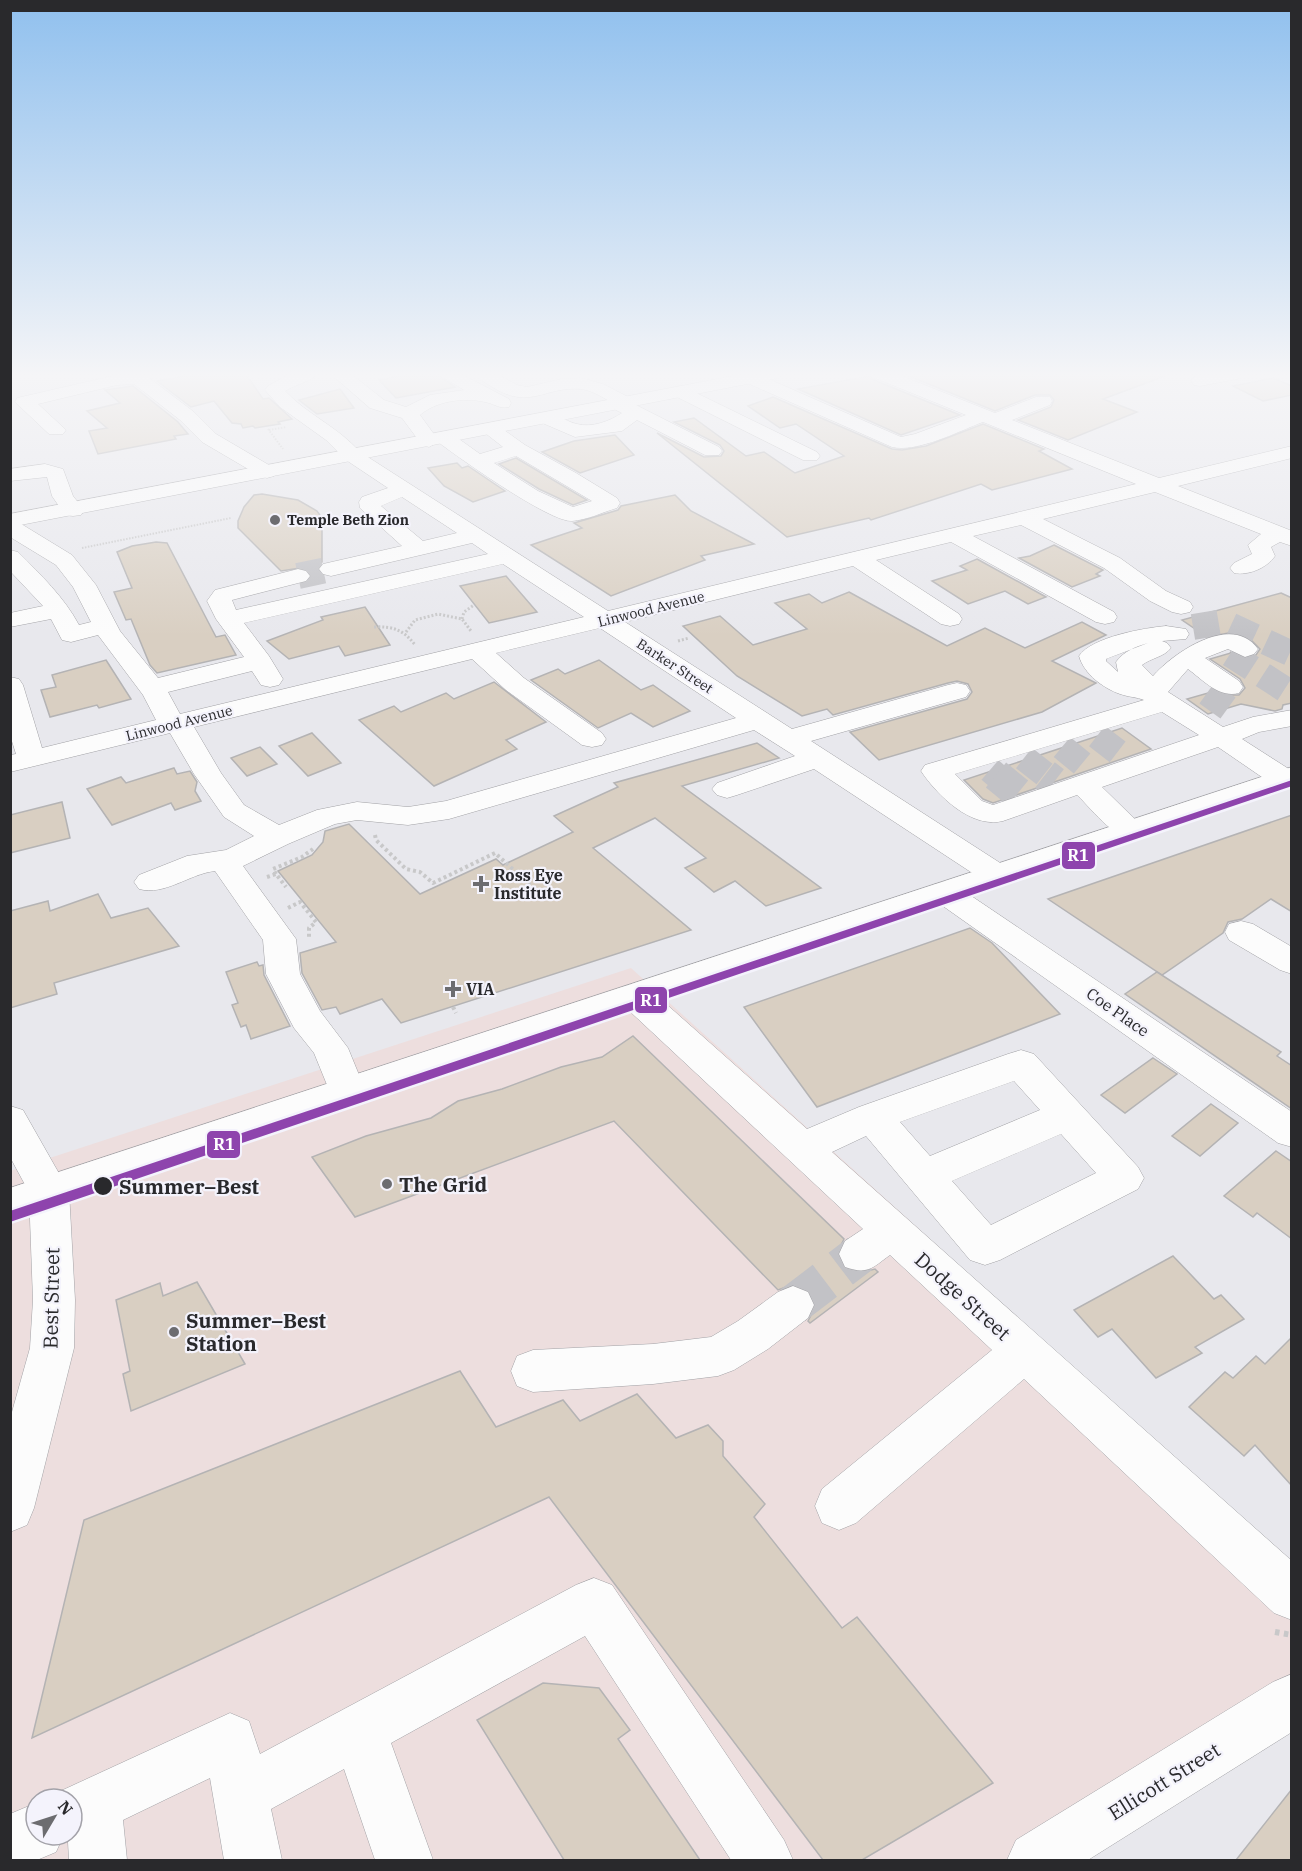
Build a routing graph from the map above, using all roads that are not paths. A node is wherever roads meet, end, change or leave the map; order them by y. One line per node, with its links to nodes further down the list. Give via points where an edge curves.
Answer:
1 (250, 461): 8 (street)
2 (323, 461): 8 (street)
3 (361, 461): 11 (street, Barker Street)
4 (477, 461): 5 (street, via 571,515 609,503)
5 (540, 461)
6 (1099, 461): 10 (street)
7 (1252, 461): 10 (street, Linwood Avenue)
8 (267, 471): 12 (street)
9 (10, 475): 12 (street, via 56,472 63,496)
10 (1155, 484): 14 (street, Linwood Avenue); 19 (street)
11 (403, 490): 18 (street, Barker Street); 20 (street, via 370,502 370,508)
12 (73, 510): 15 (street)
13 (1178, 512): 19 (street)
14 (1024, 517): 17 (street, Linwood Avenue); 36 (street, via 1112,562 1158,596)
15 (10, 521)
16 (10, 527): 33 (street, via 64,560 84,585)
17 (954, 534): 23 (street, Linwood Avenue); 28 (street)
18 (475, 536): 20 (street); 21 (street, Barker Street)
19 (1276, 540): 24 (street, via 1264,556)
20 (420, 550): 25 (street)
21 (506, 556): 29 (street); 32 (street, Barker Street)
22 (10, 557): 27 (street)
23 (856, 558): 30 (street); 32 (street, Linwood Avenue)
24 (1242, 568)
25 (331, 569)
26 (297, 576): 29 (street, via 223,596 219,601)
27 (58, 610): 31 (street); 33 (street, via 70,636)
28 (1105, 617)
29 (228, 619): 37 (street)
30 (950, 619)
31 (10, 620)
32 (604, 620): 35 (street, Linwood Avenue); 43 (street, Barker Street)
33 (105, 626): 39 (street)
34 (1231, 647): 36 (street)
35 (478, 651): 41 (street, Linwood Avenue); 45 (street, via 515,684)
36 (1170, 659): 42 (street); 42 (street); 50 (street, via 1090,731 983,764 935,771 972,807 992,815 1024,798)
37 (260, 661): 39 (street); 41 (street)
38 (10, 685): 48 (street)
39 (151, 688): 44 (street)
40 (957, 691): 46 (street)
41 (282, 698): 44 (street, Linwood Avenue)
42 (1239, 710): 49 (street); 50 (street, via 1133,763)
43 (758, 720): 46 (street, Barker Street); 53 (street, via 449,810 408,816 357,810 328,816)
44 (175, 724): 48 (street, Linwood Avenue); 53 (street, via 234,811)
45 (592, 739)
46 (787, 739): 47 (street, Barker Street)
47 (816, 758): 51 (street); 55 (street, Barker Street)
48 (21, 761)
49 (1287, 776): 52 (street)
50 (1078, 781): 52 (street)
51 (727, 789)
52 (1131, 830): 55 (street)
53 (277, 837): 54 (street)
54 (223, 860): 56 (street, via 198,863); 61 (street, via 279,939 283,974 306,1019 330,1048)
55 (997, 875): 57 (street)
56 (150, 882)
57 (944, 892): 60 (street); 65 (street, Coe Place)
58 (1241, 932): 59 (street)
59 (1292, 962)
60 (635, 996): 61 (street); 66 (street, Dodge Street)
61 (347, 1092): 68 (street)
62 (1068, 1115): 63 (street, via 1021,1064); 67 (street); 67 (street, via 1124,1178 986,1247)
63 (872, 1117): 66 (street); 67 (street)
64 (10, 1120): 68 (street)
65 (1292, 1132)
66 (801, 1149): 70 (street, Dodge Street, via 875,1243)
67 (924, 1176)
68 (30, 1198): 73 (street, Best Street, via 54,1252 52,1348)
69 (793, 1305): 71 (street, via 717,1356)
70 (1024, 1351): 72 (street); 74 (street, Dodge Street)
71 (533, 1371)
72 (839, 1506)
73 (10, 1508)
74 (1292, 1595)
75 (1292, 1701): 86 (street, Ellicott Street)
76 (359, 1731): 77 (street); 84 (street); 85 (street, via 594,1603)
77 (241, 1795): 78 (street, via 230,1740); 83 (street)
78 (84, 1809)
79 (84, 1816): 82 (street)
80 (24, 1837): 81 (street)
81 (10, 1843)
82 (98, 1860)
83 (253, 1860)
84 (404, 1860)
85 (764, 1860)
86 (1036, 1860)

